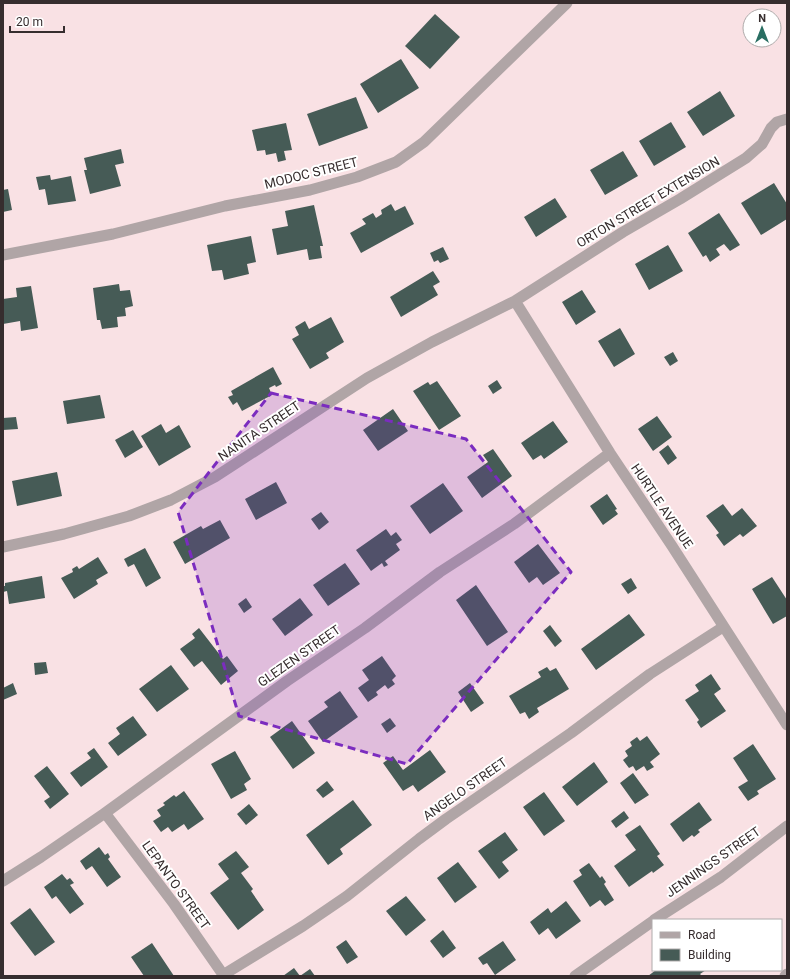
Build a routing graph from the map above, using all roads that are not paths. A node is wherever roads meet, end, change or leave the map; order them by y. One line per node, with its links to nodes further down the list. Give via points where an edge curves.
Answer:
1 (567, 3): 3 (street, MODOC STREET, via 424,142 396,162 357,177 310,190 225,206 113,234)
2 (787, 119): 4 (street, ORTON STREET EXTENSION, via 777,122 762,144 746,158)
3 (3, 255)
4 (515, 301): 5 (street, HURTLE AVENUE); 6 (street, NANITA STREET, via 391,363 238,463 171,500 129,516)
5 (610, 453): 7 (street, HURTLE AVENUE); 9 (street, GLEZEN STREET)
6 (3, 547)
7 (723, 627): 8 (street, HURTLE AVENUE); 14 (street, ANGELO STREET, via 650,674 571,734 446,818 347,896)
8 (787, 725)
9 (105, 813): 11 (street, GLEZEN STREET); 14 (street, LEPANTO STREET)
10 (787, 826): 12 (street, JENNINGS STREET, via 721,877)
11 (3, 880)
12 (656, 919)
13 (652, 921): 15 (street, JENNINGS STREET)
14 (224, 976)
15 (575, 976)

